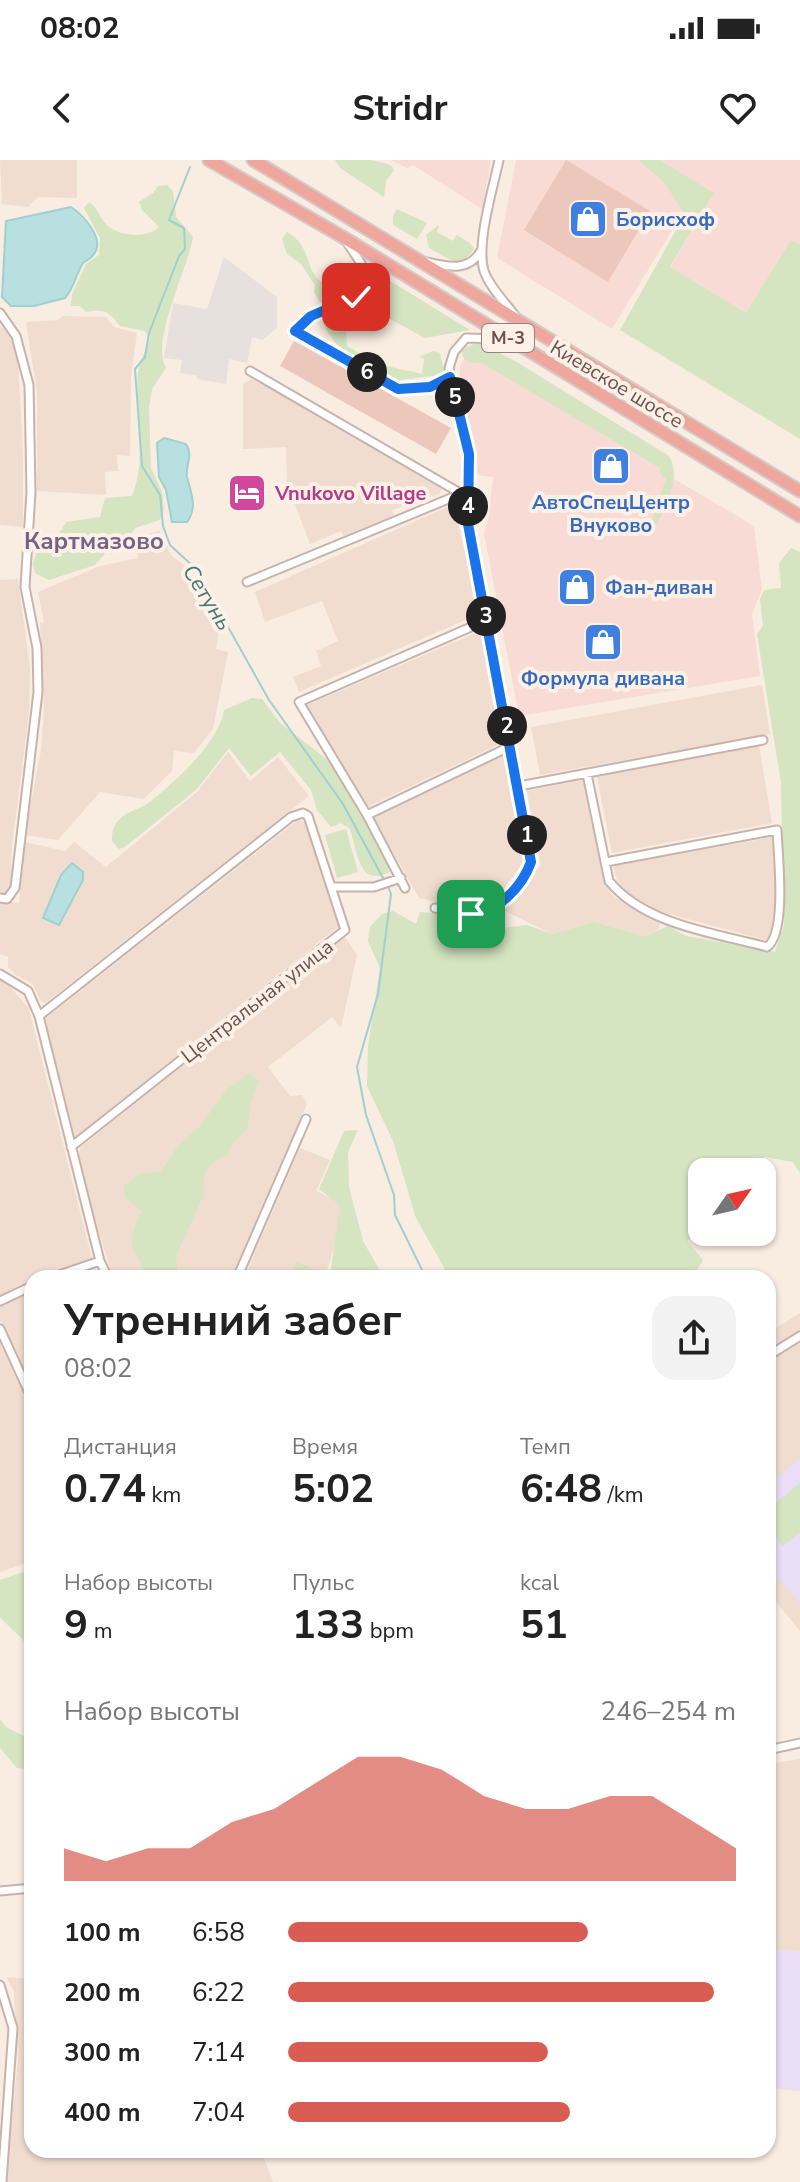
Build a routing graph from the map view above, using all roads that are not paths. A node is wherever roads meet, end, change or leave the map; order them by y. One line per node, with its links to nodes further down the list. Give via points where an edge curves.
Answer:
1 (253, 160): 6 (highway, Киевское шоссе / М-3)
2 (499, 160): 5 (street)
3 (212, 162): 4 (highway, Киевское шоссе / М-3)
4 (341, 236): 9 (highway, Киевское шоссе / М-3); 11 (street, via 362,265 356,297 311,316 295,331 398,389 430,387)
5 (483, 247): 6 (street, via 465,266); 8 (street, via 487,277)
6 (420, 261): 8 (highway, Киевское шоссе / М-3)
7 (0, 313): 26 (street, via 16,336 29,385 31,492 25,587 37,648 38,692 15,888 7,899)
8 (520, 322): 12 (highway, Киевское шоссе / М-3)
9 (510, 340): 11 (street, via 466,338 452,355); 14 (highway, Киевское шоссе / М-3)
10 (250, 371): 13 (street)
11 (450, 377): 13 (street, via 469,454)
12 (800, 491)
13 (464, 494): 15 (street); 16 (street)
14 (800, 516)
15 (247, 582)
16 (487, 620): 18 (street); 21 (street, via 299,702)
17 (763, 740): 19 (street)
18 (511, 746): 20 (street); 21 (street)
19 (587, 774): 20 (street); 22 (street)
20 (519, 786): 27 (street, via 530,852 528,872 490,911 471,914)
21 (367, 815): 23 (street)
22 (606, 862): 22 (street, via 777,830 779,926 773,943 767,947 640,907 609,881)
23 (401, 878): 24 (street, via 374,887); 25 (street)
24 (332, 887): 29 (street, Центральная улица, via 312,823 297,814); 31 (street, Центральная улица, via 343,932)
25 (405, 888)
26 (0, 898)
27 (435, 908)
28 (0, 974): 29 (street, via 28,991)
29 (39, 1016): 31 (street)
30 (306, 1119): 35 (street)
31 (71, 1147): 32 (street)
32 (100, 1261): 33 (street); 34 (street)
33 (74, 1270)
34 (104, 1270)
35 (240, 1270)
36 (24, 1290): 37 (street)
37 (0, 1301)
38 (0, 1329): 41 (street)
39 (800, 1336): 40 (street)
40 (776, 1351)
41 (24, 1382)
42 (800, 1743): 43 (street)
43 (776, 1748)
44 (24, 1889): 45 (street)
45 (0, 1891)
46 (0, 1985): 47 (street, via 13,2028)
47 (2, 2182)

